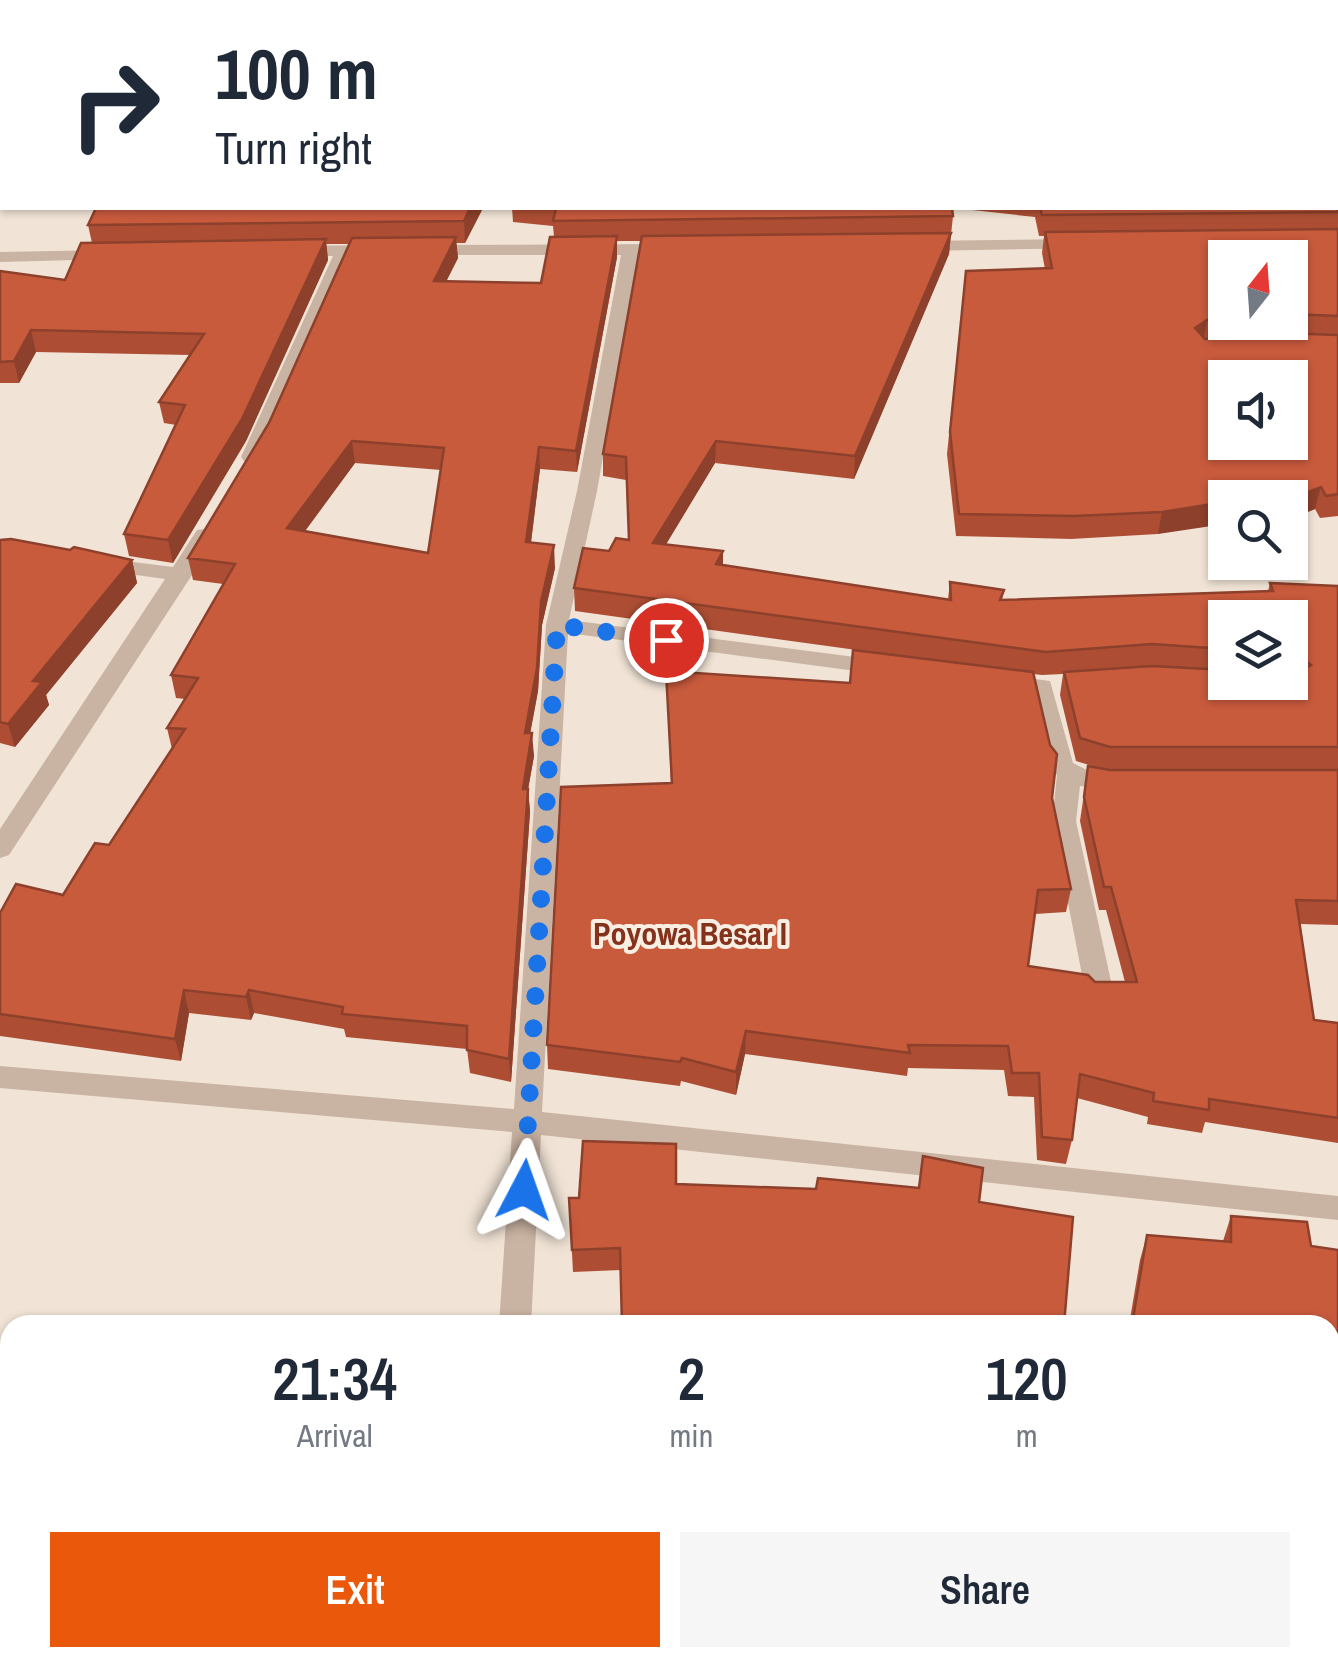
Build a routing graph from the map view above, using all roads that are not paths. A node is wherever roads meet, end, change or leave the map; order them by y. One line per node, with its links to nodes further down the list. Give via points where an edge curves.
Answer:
1 (1102, 244): 2 (street)
2 (906, 246)
3 (690, 249): 5 (street)
4 (346, 250): 5 (street); 6 (street); 9 (street)
5 (631, 250): 13 (street)
6 (269, 252)
7 (134, 254): 8 (street)
8 (0, 257)
9 (239, 477)
10 (210, 527): 12 (street)
11 (83, 562): 12 (street)
12 (181, 575): 18 (street)
13 (557, 625): 14 (street); 21 (street)
14 (918, 672)
15 (989, 680): 16 (street, via 1050,684 1062,768)
16 (1069, 773): 17 (street); 19 (street, via 1064,820)
17 (1135, 782)
18 (0, 849)
19 (1100, 996)
20 (0, 1077): 21 (street)
21 (528, 1122): 22 (street); 23 (street)
22 (1338, 1208)
23 (516, 1315)

